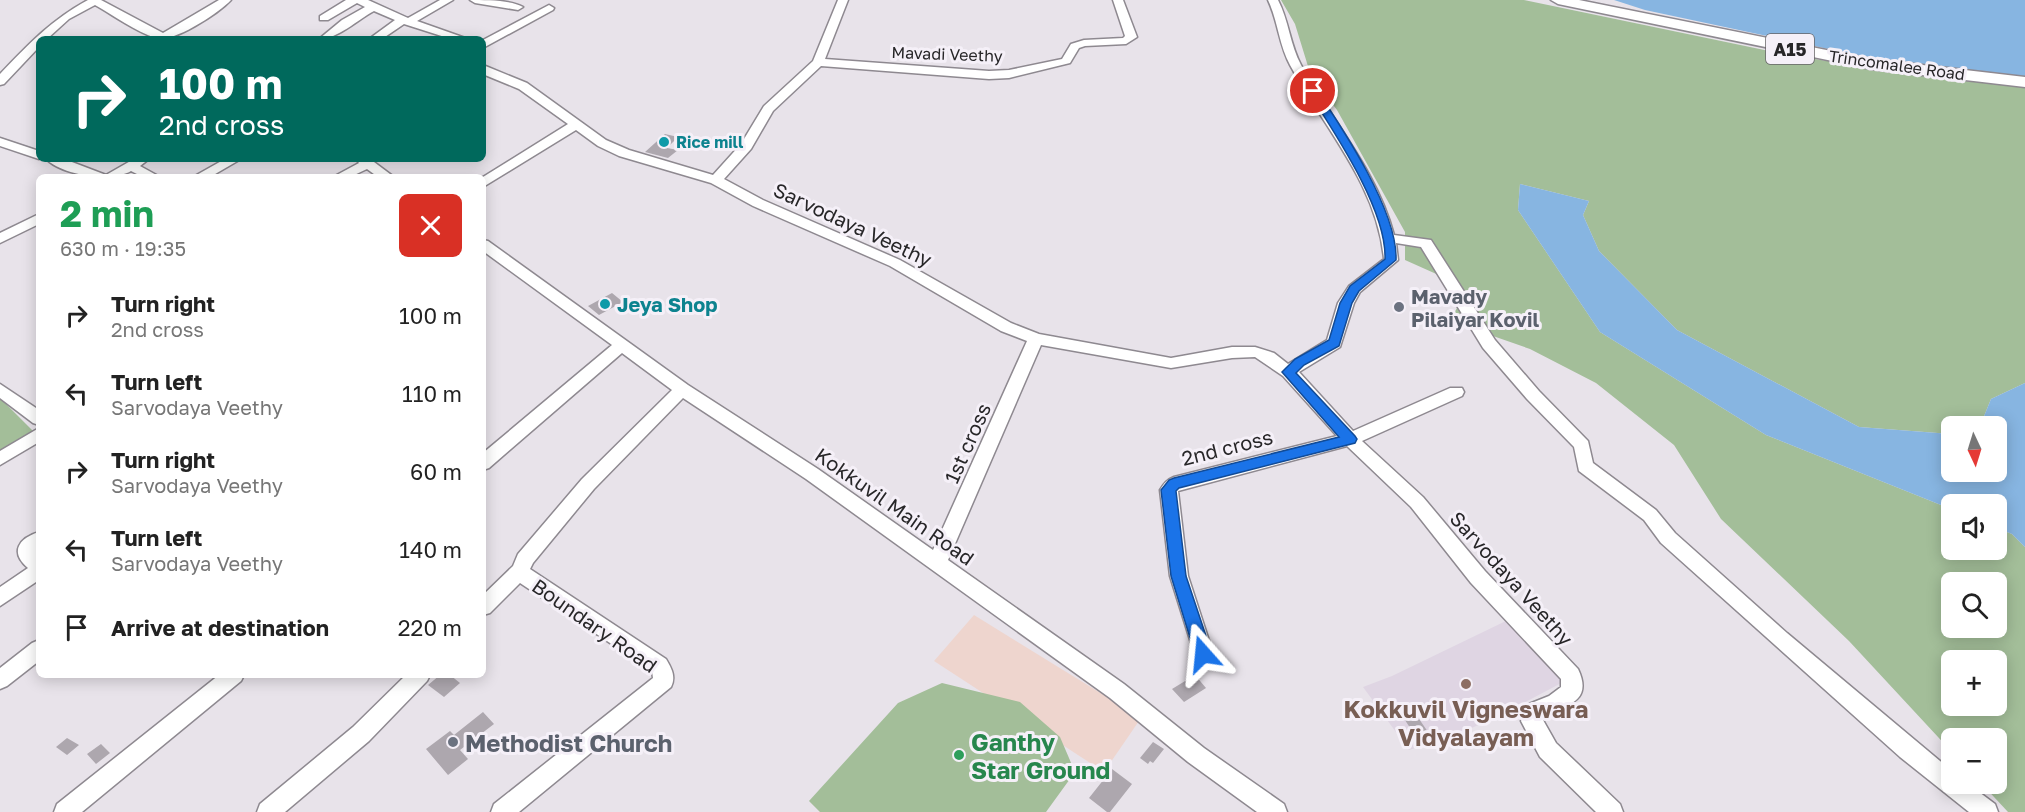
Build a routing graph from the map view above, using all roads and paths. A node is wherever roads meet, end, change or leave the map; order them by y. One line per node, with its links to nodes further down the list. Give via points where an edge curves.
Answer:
1 (94, 0): 17 (street, via 64,17); 18 (street)
2 (226, 0): 19 (street)
3 (354, 0): 15 (street)
4 (359, 0): 13 (street)
5 (394, 0): 13 (street)
6 (448, 0): 16 (street)
7 (475, 0): 12 (street)
8 (843, 0): 25 (street)
9 (1118, 0): 25 (street, Mavadi Veethy, via 1131,37 1126,41 1084,43 1075,46 1066,61 1009,74 933,73)
10 (1273, 0): 49 (street, via 1292,58 1344,140 1382,214)
11 (1558, 0): 28 (highway, Trincomalee Road / A15, via 1871,64)
12 (518, 7)
13 (374, 8): 16 (street); 20 (street)
14 (549, 8): 24 (street)
15 (324, 18)
16 (406, 21): 21 (street); 22 (street)
17 (43, 36)
18 (159, 36)
19 (169, 36)
20 (329, 36)
21 (380, 36)
22 (453, 36)
23 (36, 43): 27 (street)
24 (486, 43)
25 (818, 62): 44 (street, via 768,109 746,146)
26 (486, 70): 29 (street, Sarvodaya Veethy, via 523,86)
27 (0, 81)
28 (2025, 82)
29 (576, 125): 44 (street, Sarvodaya Veethy, via 624,153); 45 (street)
30 (0, 142): 31 (street)
31 (36, 154)
32 (60, 162): 38 (street)
33 (137, 162): 37 (street)
34 (229, 162): 41 (street)
35 (363, 162): 42 (street)
36 (366, 162): 43 (street)
37 (130, 166): 39 (street); 40 (street)
38 (92, 174)
39 (116, 174)
40 (147, 174)
41 (206, 174)
42 (345, 174)
43 (383, 174)
44 (716, 180): 52 (street, Sarvodaya Veethy, via 758,203 895,263 1006,327)
45 (486, 181)
46 (36, 220): 48 (street)
47 (0, 222): 48 (street)
48 (19, 228): 50 (street)
49 (1388, 238): 54 (street, via 1390,260 1354,289 1334,343); 80 (street, via 1425,243 1489,344 1582,445 1585,466 1650,515 1668,538 1780,639 1908,750)
50 (0, 239)
51 (486, 246): 53 (street, Kokkuvil Main Road)
52 (1036, 339): 54 (street, Sarvodaya Veethy, via 1171,363 1251,351 1265,354); 64 (street, 1st cross)
53 (621, 346): 55 (street, Kokkuvil Main Road); 62 (street)
54 (1288, 372): 60 (street, Sarvodaya Veethy)
55 (682, 389): 64 (street, Kokkuvil Main Road, via 812,474); 67 (street, Boundary Road, via 588,484 525,559)
56 (0, 390): 58 (street)
57 (1456, 392): 60 (street, 2nd cross)
58 (36, 417)
59 (36, 436): 61 (street)
60 (1350, 439): 71 (street, 2nd cross, via 1174,484 1169,490 1179,576); 79 (street, Sarvodaya Veethy, via 1416,502 1478,578 1571,675 1574,685 1567,697 1536,711 1532,721 1548,750)
61 (0, 459)
62 (486, 460)
63 (36, 542): 65 (street, via 26,550)
64 (937, 563): 78 (street, Kokkuvil Main Road, via 1117,691 1196,755)
65 (36, 565)
66 (36, 570): 68 (street)
67 (520, 571): 69 (street); 77 (street, Boundary Road, via 658,665 664,681)
68 (0, 598)
69 (486, 604)
70 (36, 651): 74 (street)
71 (1203, 654)
72 (230, 678): 75 (street)
73 (417, 678): 76 (street, via 361,734)
74 (0, 680)
75 (65, 812)
76 (268, 812)
77 (502, 812)
78 (1276, 812)
79 (1612, 812)
80 (1987, 812)

